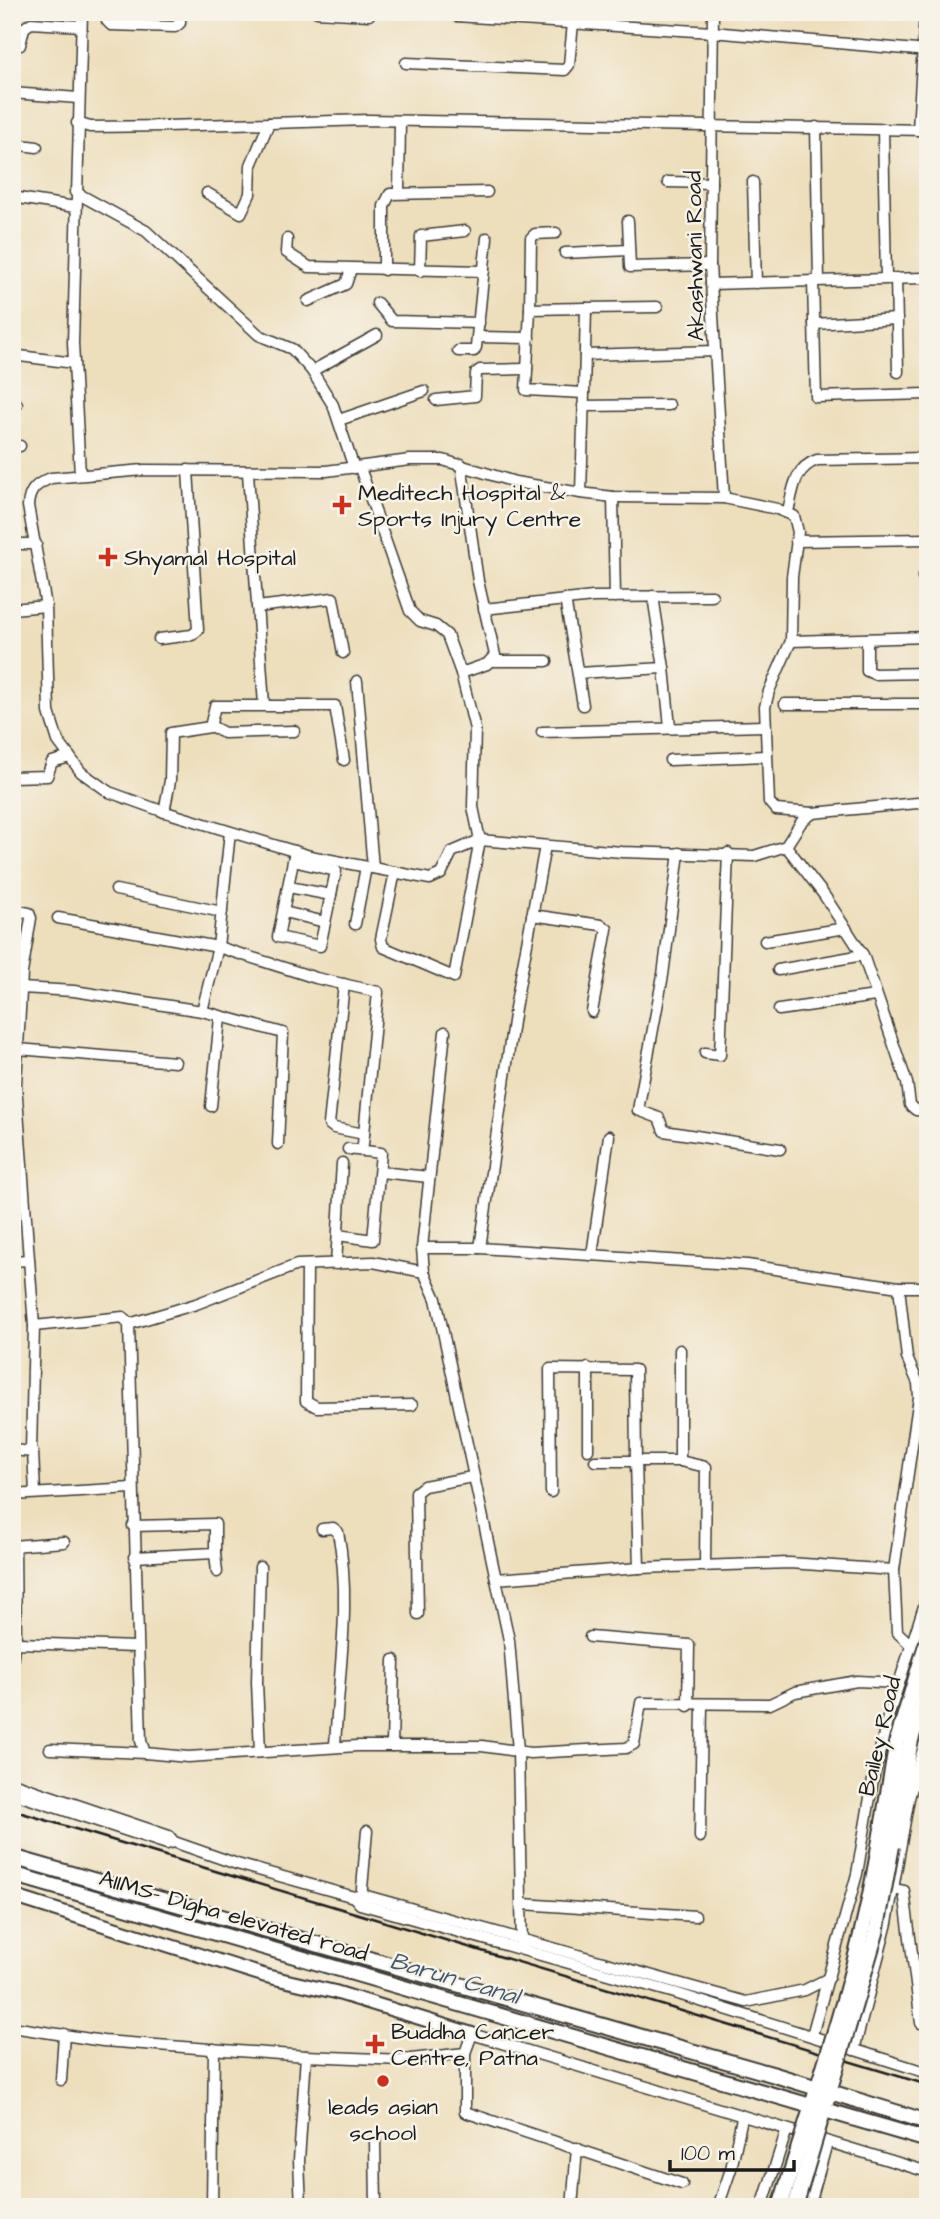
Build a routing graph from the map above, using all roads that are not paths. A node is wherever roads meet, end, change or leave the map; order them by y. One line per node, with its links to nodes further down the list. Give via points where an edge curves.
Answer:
1 (82, 12): 11 (street)
2 (107, 12): 3 (street, via 111,25 175,27)
3 (180, 12)
4 (317, 12): 5 (street)
5 (323, 12): 9 (street)
6 (456, 12): 10 (street, via 456,16)
7 (713, 12): 12 (street, Akashwani Road)
8 (925, 12): 14 (street)
9 (369, 15)
10 (573, 23): 12 (street); 15 (street, via 569,65 563,70)
11 (81, 26): 13 (street, via 31,23 24,28 20,44); 17 (street)
12 (712, 32): 14 (street); 21 (street, Akashwani Road)
13 (12, 46)
14 (925, 51): 24 (street)
15 (406, 63)
16 (12, 93): 17 (street)
17 (78, 98): 19 (street)
18 (400, 121): 20 (street); 21 (street); 32 (street)
19 (77, 123): 20 (street, via 89,127); 30 (street)
20 (269, 123): 31 (street, via 251,164 250,194 241,213)
21 (711, 124): 22 (street); 29 (street, Akashwani Road)
22 (816, 127): 23 (street); 50 (street)
23 (883, 129): 24 (street); 48 (street)
24 (923, 130)
25 (12, 144): 26 (street)
26 (37, 147)
27 (668, 182): 29 (street)
28 (754, 182): 51 (street)
29 (711, 183): 43 (street, Akashwani Road)
30 (75, 192): 35 (street); 70 (street, via 146,231 247,325 288,345)
31 (206, 192)
32 (399, 192): 33 (street); 45 (street, via 385,201)
33 (487, 192)
34 (12, 197): 35 (street)
35 (75, 207): 68 (street)
36 (628, 220): 41 (street)
37 (465, 231): 46 (street, via 421,236)
38 (556, 233): 57 (street, via 535,234 531,239)
39 (486, 238): 47 (street)
40 (287, 239): 44 (street, via 286,252 304,265)
41 (629, 250): 42 (street); 43 (street, via 630,267)
42 (565, 253)
43 (710, 264): 52 (street, Akashwani Road)
44 (351, 269): 45 (street); 53 (street, via 346,284)
45 (384, 270): 46 (street)
46 (420, 271): 47 (street)
47 (484, 271): 59 (street)
48 (891, 278): 49 (street); 50 (street); 58 (street)
49 (923, 278)
50 (816, 280): 51 (street); 60 (street)
51 (756, 283): 52 (street)
52 (711, 284): 65 (street, Akashwani Road)
53 (308, 301)
54 (377, 303): 59 (street, via 392,321)
55 (657, 307): 56 (street)
56 (586, 308): 57 (street); 67 (street)
57 (530, 309): 63 (street)
58 (897, 319): 60 (street); 71 (street)
59 (479, 323): 62 (street)
60 (814, 324): 74 (street, via 816,397)
61 (377, 335): 70 (street)
62 (478, 337): 63 (street); 64 (street, via 475,350)
63 (529, 338): 69 (street)
64 (458, 351)
65 (715, 351): 67 (street); 87 (street, Akashwani Road)
66 (12, 355): 68 (street)
67 (584, 355): 73 (street)
68 (74, 363): 84 (street)
69 (527, 369): 73 (street, via 526,390); 75 (street, via 478,370 475,396)
70 (312, 371): 78 (street)
71 (898, 372)
72 (425, 391): 78 (street)
73 (584, 393): 77 (street)
74 (928, 394)
75 (436, 400)
76 (669, 405): 77 (street)
77 (583, 406): 85 (street)
78 (339, 420): 80 (street)
79 (928, 458): 88 (street, via 817,460 804,465)
80 (357, 468): 82 (street); 83 (street, via 443,460); 109 (street, via 411,611 420,621 442,630)
81 (188, 470): 82 (street); 84 (street); 102 (street, via 198,630 192,635)
82 (248, 473): 98 (street)
83 (462, 474): 85 (street); 100 (street)
84 (80, 475): 92 (street, via 51,478 38,483 29,494)
85 (581, 493): 86 (street)
86 (613, 497): 87 (street); 95 (street)
87 (724, 498): 88 (street)
88 (788, 512): 90 (street, via 796,521)
89 (928, 539): 90 (street)
90 (796, 541): 104 (street)
91 (12, 544): 92 (street)
92 (36, 544): 97 (street)
93 (653, 596): 94 (street); 95 (street); 108 (street)
94 (712, 596)
95 (615, 597): 96 (street)
96 (565, 599): 100 (street); 110 (street)
97 (46, 606): 99 (street); 123 (street, via 49,712 58,741)
98 (257, 607): 105 (street, via 333,598); 115 (street)
99 (12, 608)
100 (484, 609): 107 (street, via 495,649)
101 (928, 637): 103 (street)
102 (159, 639)
103 (867, 639): 104 (street); 111 (street, via 867,671)
104 (791, 641): 118 (street, via 769,691)
105 (343, 653)
106 (547, 661): 107 (street)
107 (491, 662): 109 (street)
108 (664, 668): 110 (street); 119 (street)
109 (461, 673): 131 (street, via 476,740 473,807)
110 (578, 673): 116 (street)
111 (928, 673)
112 (357, 681): 137 (street)
113 (785, 704): 114 (street)
114 (928, 704)
115 (264, 705): 117 (street, via 215,706); 124 (street, via 336,707)
116 (583, 705)
117 (211, 726): 120 (street, via 224,733); 128 (street, via 171,733)
118 (764, 726): 119 (street); 122 (street)
119 (670, 727): 121 (street)
120 (293, 731)
121 (542, 732)
122 (766, 756): 125 (street); 129 (street, via 771,807)
123 (69, 757): 126 (street, via 53,761 47,776); 128 (street, via 80,772 110,792)
124 (344, 760)
125 (670, 760)
126 (12, 777)
127 (928, 802): 129 (street)
128 (164, 812): 130 (street)
129 (813, 813): 133 (street)
130 (230, 832): 136 (street); 143 (street)
131 (480, 840): 132 (street); 138 (street, via 457,847 435,879); 138 (street, via 454,977 383,947)
132 (545, 846): 134 (street); 145 (street)
133 (786, 846): 135 (street, via 754,856); 149 (street)
134 (679, 853): 135 (street); 173 (street, via 638,1110 659,1118 664,1131)
135 (728, 853): 165 (street, via 720,1055)
136 (294, 856): 137 (street); 139 (street); 141 (street, via 336,871)
137 (370, 867): 138 (street); 148 (street)
138 (395, 872)
139 (289, 887): 141 (street); 144 (street)
140 (116, 890): 143 (street)
141 (331, 895): 147 (street)
142 (12, 910): 154 (street, via 29,913 31,918)
143 (222, 912): 151 (street)
144 (284, 912): 147 (street); 147 (street, via 278,937 320,946)
145 (532, 915): 161 (street, via 607,929); 179 (street)
146 (58, 918): 151 (street)
147 (325, 922)
148 (355, 924)
149 (846, 928): 150 (street); 152 (street)
150 (765, 941)
151 (218, 947): 155 (street); 160 (street)
152 (863, 955): 153 (street); 157 (street)
153 (778, 971)
154 (17, 972): 156 (street)
155 (344, 984): 155 (street, via 377,992 363,1139 329,1124)
156 (21, 988): 159 (street); 160 (street, via 74,991)
157 (876, 996): 158 (street); 169 (street, via 910,1105 916,1111)
158 (779, 1010)
159 (16, 1011): 164 (street)
160 (202, 1012): 162 (street)
161 (592, 1012)
162 (220, 1018): 168 (street); 171 (street, via 283,1032)
163 (445, 1032): 176 (street)
164 (18, 1049): 166 (street); 167 (street)
165 (705, 1053)
166 (175, 1062)
167 (14, 1084): 181 (street)
168 (211, 1106)
169 (928, 1111)
170 (609, 1136): 180 (street)
171 (278, 1143)
172 (348, 1149): 175 (street, via 381,1153)
173 (780, 1149)
174 (342, 1163): 177 (street)
175 (380, 1172): 176 (street); 177 (street, via 373,1240)
176 (429, 1177): 178 (street)
177 (338, 1235): 183 (street)
178 (422, 1248): 179 (street); 185 (street)
179 (480, 1248): 180 (street)
180 (592, 1255): 186 (street, via 747,1265)
181 (29, 1260): 182 (street); 189 (street)
182 (12, 1261)
183 (336, 1264): 184 (street); 185 (street, via 373,1262)
184 (307, 1265): 188 (street); 192 (street, via 306,1401 317,1407)
185 (424, 1272): 199 (street, via 436,1299)
186 (900, 1287): 187 (street); 213 (street, via 907,1358 919,1397)
187 (928, 1287)
188 (129, 1324): 189 (street, via 123,1317); 200 (street)
189 (34, 1326): 195 (street)
190 (680, 1350): 198 (street)
191 (588, 1368): 194 (street); 197 (street, via 635,1370); 202 (street, via 549,1372)
192 (412, 1405)
193 (12, 1450): 195 (street)
194 (588, 1450)
195 (31, 1451): 201 (street)
196 (595, 1461): 197 (street)
197 (636, 1461): 198 (street); 212 (street)
198 (680, 1461): 210 (street, via 706,1467)
199 (472, 1477): 215 (street); 217 (street, via 424,1486 416,1492)
200 (132, 1488): 201 (street); 204 (street)
201 (35, 1492): 203 (street)
202 (551, 1492)
203 (12, 1495)
204 (133, 1527): 208 (street, via 215,1524); 209 (street)
205 (322, 1529): 231 (street, via 338,1532 343,1559 344,1629)
206 (64, 1542): 207 (street)
207 (14, 1546): 220 (street)
208 (215, 1553): 209 (street); 214 (street)
209 (134, 1557): 222 (street)
210 (705, 1566): 212 (street); 213 (street, via 789,1563)
211 (260, 1567): 234 (street)
212 (639, 1568): 215 (street)
213 (894, 1570): 221 (street, via 897,1632)
214 (217, 1572)
215 (496, 1579): 233 (street, via 509,1640)
216 (928, 1594): 221 (street)
217 (418, 1614)
218 (590, 1637): 227 (street, via 689,1644)
219 (928, 1638): 241 (highway, Bailey Road, via 897,1741)
220 (16, 1644): 222 (street); 224 (street)
221 (911, 1645): 225 (street)
222 (136, 1647): 235 (street)
223 (394, 1660): 230 (street)
224 (12, 1665)
225 (898, 1683): 228 (street, via 857,1681 795,1692 770,1704); 242 (street, via 873,1780)
226 (928, 1686): 241 (highway, via 911,1740)
227 (688, 1706): 228 (street); 233 (street, via 641,1703 634,1744 626,1748)
228 (702, 1706): 239 (street)
229 (928, 1732): 241 (street)
230 (392, 1746): 231 (street); 233 (street, via 482,1746)
231 (335, 1747): 234 (street)
232 (50, 1749): 235 (street)
233 (518, 1751): 248 (street)
234 (260, 1752): 235 (street, via 188,1757)
235 (145, 1753)
236 (12, 1783): 240 (street, via 169,1836)
237 (12, 1793): 240 (street, via 167,1844)
238 (367, 1831): 247 (street)
239 (700, 1837)
240 (174, 1842): 247 (street)
241 (890, 1848): 242 (street); 245 (street); 278 (highway, bridge); 279 (highway, bridge, via 876,1933)
242 (862, 1851): 251 (street)
243 (12, 1857): 264 (highway, AIIMS- Digha elevated road, bridge)
244 (12, 1874): 266 (highway, AIIMS- Digha elevated road, bridge)
245 (893, 1889): 252 (street, via 904,1891 921,2022); 258 (street)
246 (12, 1896): 255 (main road, via 266,1976)
247 (359, 1898): 250 (street)
248 (523, 1904): 249 (street); 250 (street)
249 (695, 1916)
250 (523, 1943): 251 (street, via 746,2002 805,1990); 256 (street)
251 (829, 1978): 256 (street)
252 (928, 2022)
253 (12, 2027): 254 (street)
254 (64, 2034): 257 (street); 262 (street)
255 (472, 2034): 259 (street); 263 (street)
256 (812, 2035): 258 (street)
257 (214, 2049): 260 (street); 272 (street)
258 (854, 2050): 261 (street)
259 (465, 2053): 260 (street, via 402,2060); 269 (street, via 466,2112)
260 (306, 2056): 273 (street)
261 (928, 2073)
262 (61, 2080)
263 (742, 2118): 265 (street); 276 (street)
264 (928, 2122)
265 (786, 2132): 268 (street); 277 (street)
266 (928, 2140)
267 (375, 2141): 274 (street)
268 (827, 2143): 270 (street); 280 (street)
269 (576, 2148): 271 (street); 275 (street)
270 (928, 2172)
271 (682, 2184)
272 (212, 2207)
273 (300, 2207)
274 (376, 2207)
275 (572, 2207)
276 (718, 2207)
277 (762, 2207)
278 (780, 2207)
279 (795, 2207)
280 (809, 2207)

